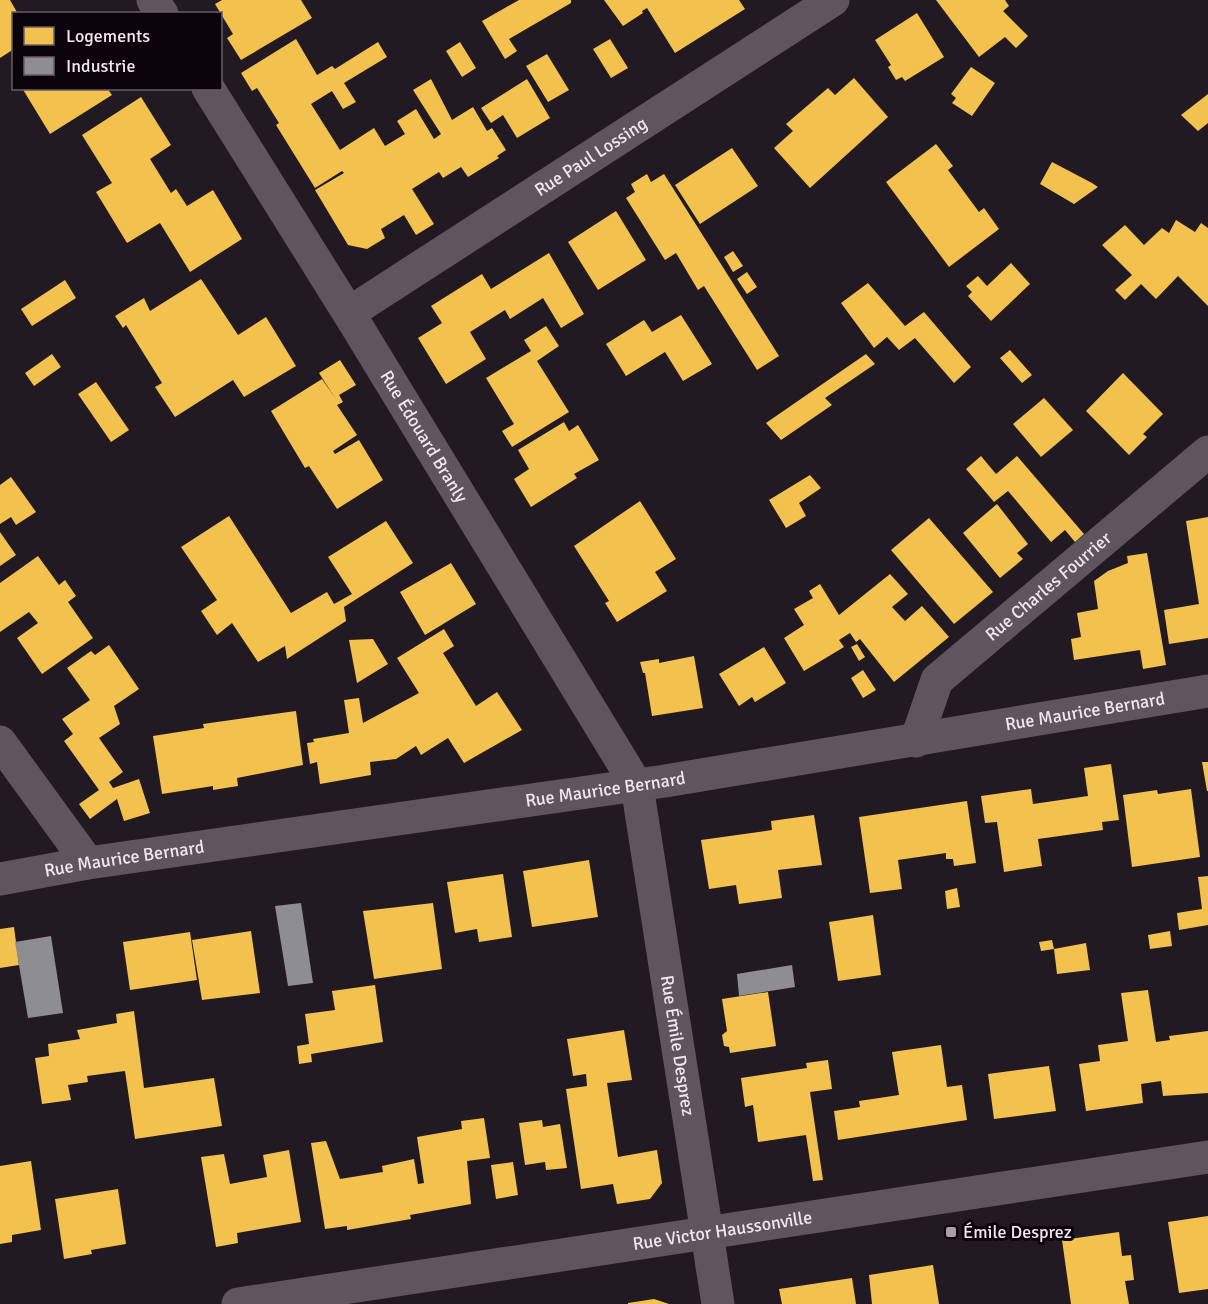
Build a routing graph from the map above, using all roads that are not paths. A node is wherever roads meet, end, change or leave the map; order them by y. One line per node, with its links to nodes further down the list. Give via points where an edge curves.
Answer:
1 (833, 0): 2 (street, Rue Paul Lossing)
2 (795, 11): 4 (street, Rue Paul Lossing)
3 (209, 90): 4 (street, Rue Édouard Branly)
4 (349, 313): 9 (street, Rue Édouard Branly)
5 (1208, 452): 7 (street, Rue Charles Fourrier, via 937,680)
6 (1208, 692): 7 (street, Rue Maurice Bernard)
7 (916, 741): 9 (street, Rue Maurice Bernard)
8 (0, 742): 10 (street)
9 (637, 786): 10 (street, Rue Maurice Bernard); 13 (street, Rue Émile Desprez)
10 (88, 863): 11 (street, Rue Maurice Bernard)
11 (0, 879)
12 (1208, 1157): 13 (street, Rue Victor Haussonville)
13 (708, 1234): 14 (street, Rue Victor Haussonville); 15 (street, Rue Émile Desprez)
14 (238, 1304)
15 (718, 1304)

